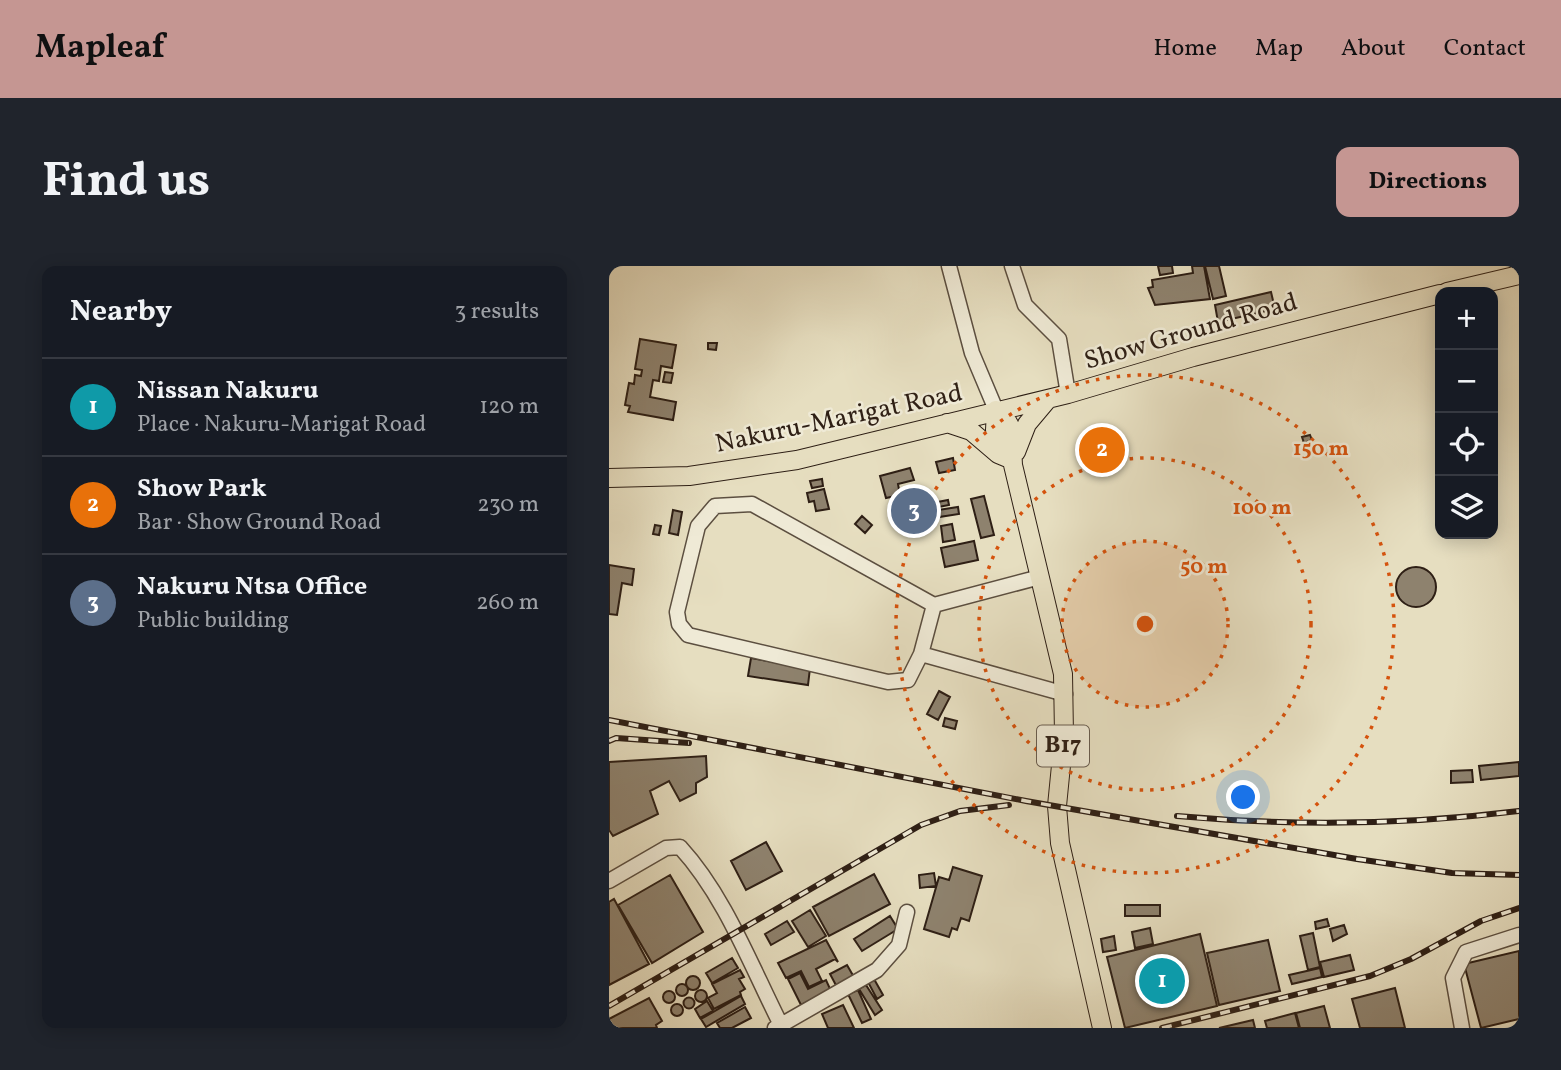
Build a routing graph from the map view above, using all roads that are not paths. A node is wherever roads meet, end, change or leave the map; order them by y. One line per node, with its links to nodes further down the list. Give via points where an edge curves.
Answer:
1 (949, 266): 8 (street, via 972,353)
2 (1012, 266): 6 (street, via 1025,305 1059,338)
3 (1519, 275): 4 (main road)
4 (1468, 287)
5 (1435, 295): 6 (main road, Show Ground Road)
6 (1068, 394): 7 (main road, Show Ground Road)
7 (1048, 399): 8 (main road, Show Ground Road); 10 (main road, via 1027,424)
8 (996, 410): 9 (main road, Nakuru-Marigat Road); 10 (main road, Nakuru-Marigat Road / B17, via 1011,428)
9 (945, 422): 10 (main road, via 971,431); 11 (main road, Nakuru-Marigat Road, via 741,471)
10 (1012, 461): 12 (main road, Nakuru-Marigat Road / B17)
11 (609, 478)
12 (1040, 577): 13 (street); 15 (main road, Nakuru-Marigat Road / B17)
13 (934, 605): 14 (street); 14 (street, via 752,504 716,506 698,526 677,612 688,635 888,682 908,680)
14 (921, 653): 15 (street)
15 (1065, 694): 20 (main road, Nakuru-Marigat Road / B17, via 1057,799 1060,844)
16 (609, 881): 19 (street, via 666,848 680,847 711,891)
17 (907, 912): 19 (street, via 899,945 877,970)
18 (1519, 935): 21 (street, via 1466,952 1453,978)
19 (780, 1027)
20 (1102, 1028)
21 (1462, 1028)

